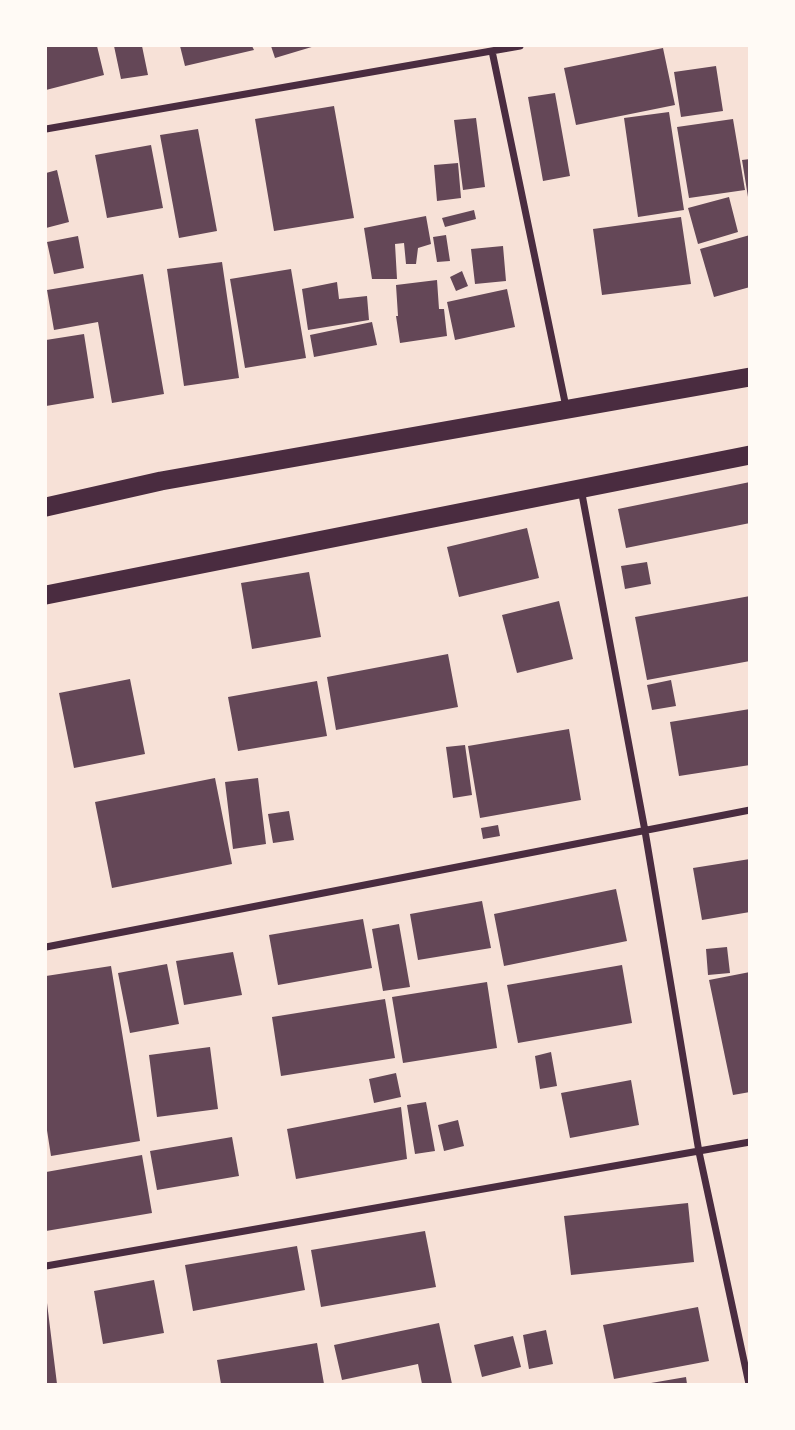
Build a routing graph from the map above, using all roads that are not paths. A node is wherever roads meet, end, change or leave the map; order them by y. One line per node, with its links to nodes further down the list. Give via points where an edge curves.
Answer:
1 (520, 46): 2 (street)
2 (492, 51): 3 (street); 5 (street)
3 (46, 129)
4 (750, 377): 5 (highway)
5 (566, 410): 8 (highway, via 161,481)
6 (750, 455): 7 (highway)
7 (580, 488): 9 (highway); 11 (street)
8 (46, 507)
9 (46, 595)
10 (750, 810): 11 (street)
11 (645, 831): 12 (street); 14 (street)
12 (46, 947)
13 (750, 1142): 14 (street)
14 (699, 1152): 15 (street); 16 (street)
15 (46, 1266)
16 (749, 1384)

